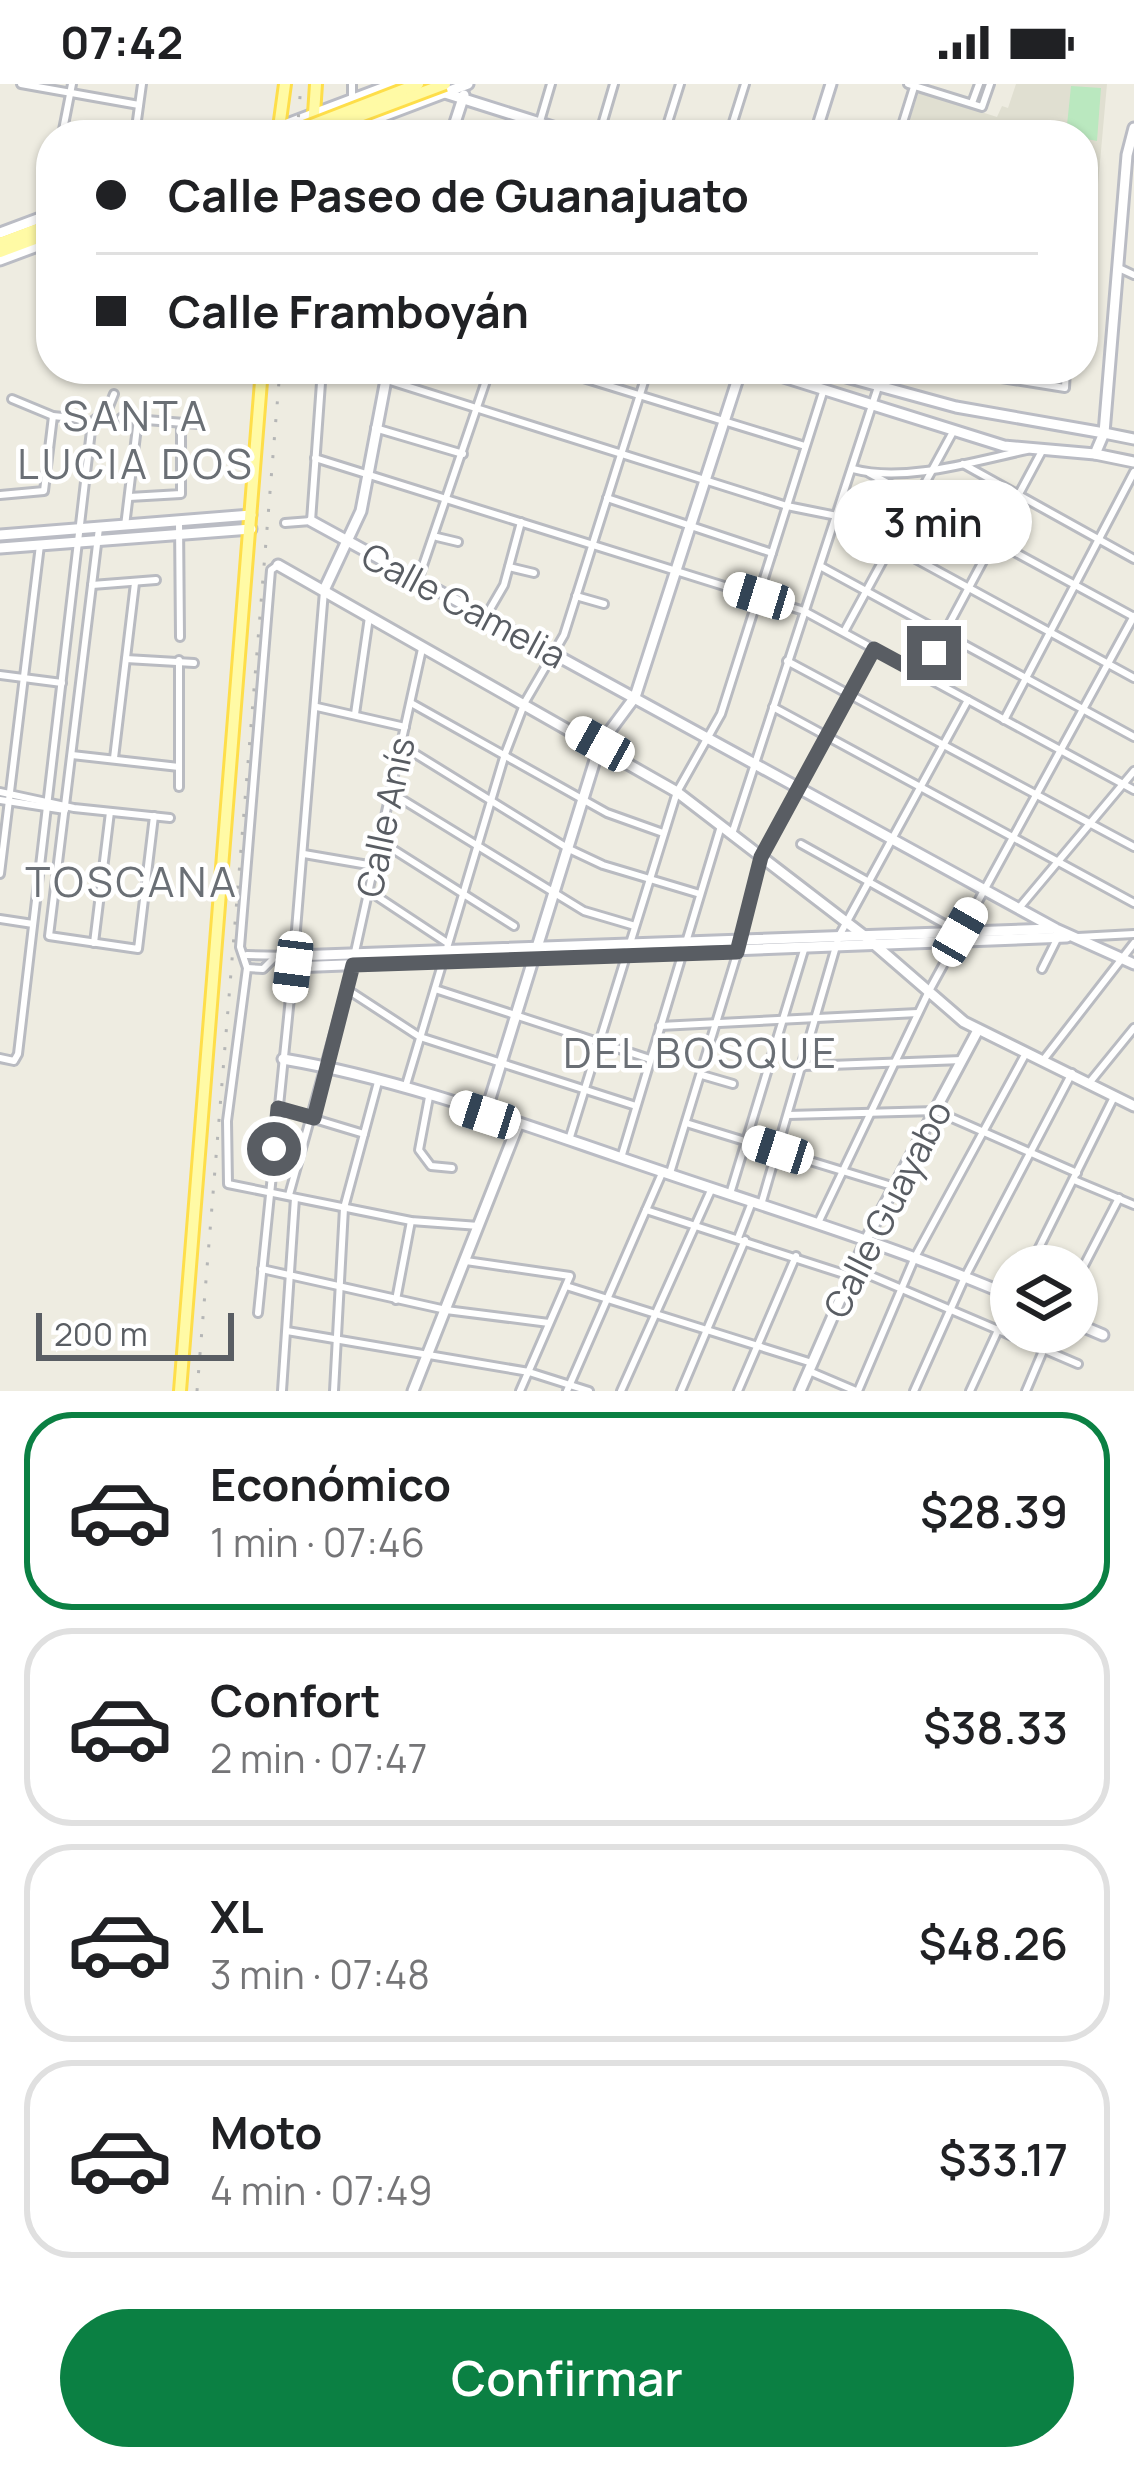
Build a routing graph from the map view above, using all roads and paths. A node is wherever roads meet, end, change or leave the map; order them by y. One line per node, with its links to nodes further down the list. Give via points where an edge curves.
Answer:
1 (21, 84): 17 (street)
2 (142, 84): 22 (street)
3 (285, 84): 26 (main road)
4 (316, 84): 23 (main road)
5 (352, 84): 20 (street)
6 (418, 84): 29 (main road, bridge)
7 (468, 84): 18 (main road); 19 (main road)
8 (551, 84): 35 (street)
9 (614, 84): 36 (street)
10 (680, 84): 37 (street)
11 (745, 84): 38 (street)
12 (831, 84): 39 (main road)
13 (979, 84): 21 (street)
14 (990, 84): 21 (street, via 982,107)
15 (390, 85): 20 (main road)
16 (912, 85): 21 (street); 40 (street)
17 (71, 88): 22 (street); 24 (street)
18 (447, 88): 19 (main road); 31 (main road, bridge); 32 (main road)
19 (463, 98): 33 (main road); 34 (main road)
20 (352, 100): 23 (main road); 30 (main road)
21 (972, 104)
22 (139, 105): 25 (street)
23 (314, 112): 27 (main road); 28 (main road)
24 (65, 120)
25 (137, 120)
26 (282, 120)
27 (301, 120)
28 (313, 120)
29 (315, 120)
30 (354, 120)
31 (354, 120)
32 (377, 120)
33 (456, 120)
34 (530, 120)
35 (540, 120)
36 (603, 120)
37 (669, 120)
38 (734, 120)
39 (819, 120)
40 (903, 120)
41 (1134, 128): 46 (main road)
42 (36, 227): 43 (main road)
43 (0, 233)
44 (36, 233): 45 (main road)
45 (0, 252)
46 (1121, 269): 47 (street); 74 (main road)
47 (1134, 275)
48 (261, 384): 99 (main road)
49 (321, 384): 81 (street)
50 (385, 384): 72 (main road)
51 (414, 384): 64 (street)
52 (485, 384): 64 (street)
53 (600, 384): 61 (street)
54 (644, 384): 61 (street)
55 (736, 384): 70 (main road)
56 (810, 384): 59 (main road)
57 (868, 384): 58 (main road)
58 (878, 387): 63 (street); 74 (main road)
59 (824, 388): 63 (main road); 76 (street)
60 (114, 394): 106 (street, via 92,422)
61 (640, 397): 70 (street); 78 (street)
62 (12, 398): 65 (street)
63 (873, 404): 73 (main road); 85 (street)
64 (478, 408): 78 (street); 79 (street)
65 (53, 416): 67 (street); 90 (street, via 44,491)
66 (121, 418): 68 (street)
67 (82, 419)
68 (138, 419): 69 (street); 92 (street)
69 (182, 423): 71 (street); 92 (street, via 181,494)
70 (724, 423): 76 (street); 89 (main road)
71 (197, 424)
72 (376, 428): 79 (street); 88 (main road)
73 (954, 430): 77 (main road); 84 (street)
74 (1104, 433): 75 (main road); 80 (main road)
75 (1134, 439)
76 (805, 446): 96 (street)
77 (1036, 450): 80 (main road); 83 (street); 91 (street)
78 (621, 453): 89 (street); 93 (street)
79 (464, 454): 95 (street)
80 (1095, 454): 82 (main road)
81 (315, 458): 88 (street); 98 (street)
82 (1134, 462)
83 (963, 464): 84 (street); 91 (street)
84 (935, 466): 87 (street); 94 (street)
85 (853, 469): 87 (street); 97 (street)
86 (1134, 472): 110 (street)
87 (869, 473): 94 (street)
88 (365, 474): 95 (street); 109 (main road, via 361,511)
89 (706, 481): 96 (street); 103 (main road)
90 (0, 494)
91 (1020, 496): 110 (street); 112 (street)
92 (130, 497): 102 (street)
93 (607, 498): 103 (street); 115 (street)
94 (916, 499): 112 (street); 117 (street)
95 (448, 500): 100 (street); 108 (street)
96 (787, 506): 97 (street); 119 (street)
97 (838, 516): 117 (street); 122 (street)
98 (311, 521): 101 (street); 109 (main road, Calle Camelia)
99 (251, 522): 105 (main road); 358 (main road)
100 (521, 522): 115 (street); 123 (street)
101 (285, 523)
102 (125, 526): 104 (main road); 105 (main road)
103 (692, 526): 119 (street); 124 (main road)
104 (99, 528): 106 (main road); 111 (street)
105 (180, 528): 111 (main road); 144 (street)
106 (80, 529): 107 (main road); 113 (street)
107 (0, 535)
108 (437, 537): 114 (street); 127 (street)
109 (344, 540): 127 (main road, Calle Camelia); 131 (main road)
110 (1098, 540): 120 (street); 129 (street)
111 (98, 541): 113 (main road); 130 (street)
112 (996, 541): 129 (street); 132 (street)
113 (79, 542): 116 (main road); 158 (street)
114 (458, 542)
115 (593, 544): 124 (street); 134 (street)
116 (40, 545): 118 (main road); 156 (street)
117 (891, 545): 132 (street); 133 (street)
118 (0, 548)
119 (772, 553): 135 (street)
120 (1134, 559)
121 (278, 565): 131 (main road); 245 (street, via 271,570 240,947)
122 (820, 566): 133 (street); 137 (street)
123 (509, 567): 125 (street); 139 (street)
124 (677, 571): 135 (street); 160 (main road)
125 (534, 573)
126 (156, 580): 128 (street)
127 (418, 580): 139 (main road, Calle Camelia)
128 (135, 583): 130 (street); 148 (street)
129 (1075, 584): 140 (street); 141 (street)
130 (92, 586): 177 (street)
131 (325, 588): 138 (main road); 164 (street)
132 (971, 588): 141 (street); 142 (street)
133 (867, 590): 142 (street); 143 (street)
134 (577, 596): 136 (street); 147 (street)
135 (759, 596): 137 (street); 172 (street)
136 (604, 604)
137 (804, 611): 143 (street); 150 (street)
138 (370, 615): 145 (main road); 167 (street)
139 (486, 616): 147 (main road, Calle Camelia)
140 (1134, 616): 152 (street)
141 (1049, 631): 152 (street); 155 (street)
142 (946, 632): 154 (street); 155 (street)
143 (844, 633): 146 (street)
144 (180, 638)
145 (423, 645): 162 (street, Calle Anís); 163 (main road)
146 (874, 649): 154 (street); 159 (street)
147 (554, 653): 160 (main road, Calle Camelia); 163 (street)
148 (126, 659): 149 (street); 179 (street)
149 (178, 660): 151 (street); 181 (street)
150 (788, 661): 159 (street); 165 (street)
151 (194, 663)
152 (1110, 664): 157 (street); 166 (street)
153 (0, 675): 156 (street)
154 (922, 675): 161 (street)
155 (1026, 677): 166 (street); 168 (street)
156 (22, 678): 158 (street); 191 (street)
157 (1134, 678)
158 (62, 683): 194 (street)
159 (849, 695): 170 (street); 174 (street)
160 (635, 697): 172 (main road, Calle Camelia); 173 (main road)
161 (968, 700): 168 (street); 174 (street)
162 (410, 702): 169 (street, Calle Anís); 178 (street)
163 (525, 702): 173 (main road); 178 (street)
164 (317, 707): 167 (street); 210 (street)
165 (772, 707): 170 (street); 180 (street)
166 (1084, 708): 171 (street); 176 (street)
167 (355, 714): 169 (street)
168 (1004, 720): 176 (street)
169 (405, 727): 175 (street, Calle Anís)
170 (827, 736): 185 (street); 186 (street)
171 (1134, 736)
172 (708, 737): 180 (main road, Calle Camelia); 189 (street)
173 (600, 744): 189 (main road); 192 (main road)
174 (943, 744): 186 (street); 190 (street)
175 (401, 745): 188 (street, Calle Anís); 193 (street)
176 (1061, 751): 183 (street); 190 (street)
177 (72, 754): 179 (street); 195 (street)
178 (506, 754): 192 (street); 193 (street)
179 (115, 758): 181 (street)
180 (754, 762): 185 (main road, Calle Camelia); 202 (street)
181 (178, 767): 184 (street)
182 (1134, 771): 183 (street)
183 (1124, 785): 187 (street); 199 (street)
184 (179, 787)
185 (799, 787): 203 (main road, Calle Camelia); 211 (street)
186 (919, 788): 203 (street); 204 (street)
187 (1134, 790)
188 (390, 792): 205 (street, Calle Anís); 209 (street)
189 (677, 792): 200 (main road); 201 (street)
190 (1036, 796): 199 (street); 204 (street)
191 (5, 797): 194 (street); 214 (street)
192 (583, 800): 201 (street); 208 (main road)
193 (490, 802): 208 (street); 209 (street)
194 (48, 803): 195 (street); 226 (street)
195 (68, 808): 196 (street); 237 (street, via 50,936)
196 (110, 812): 197 (street); 237 (street)
197 (154, 816): 198 (street); 237 (street, via 138,949)
198 (170, 818)
199 (1091, 824): 207 (street); 212 (street)
200 (721, 826): 202 (main road); 220 (street)
201 (663, 833): 215 (street)
202 (732, 834): 211 (main road)
203 (891, 837): 216 (street); 217 (main road, Calle Camelia)
204 (1012, 840): 212 (street); 217 (street)
205 (380, 841): 213 (street, Calle Anís); 221 (street)
206 (801, 844): 216 (street)
207 (1134, 847)
208 (569, 849): 215 (street); 219 (main road)
209 (478, 850): 219 (street); 221 (street)
210 (304, 854): 213 (street); 250 (street)
211 (761, 857): 225 (main road); 231 (street)
212 (1059, 864): 222 (street); 223 (street)
213 (374, 866): 218 (street, Calle Anís)
214 (0, 874)
215 (649, 878): 220 (street); 228 (street)
216 (867, 883): 225 (street); 233 (street)
217 (985, 889): 223 (main road, Calle Camelia); 233 (street)
218 (369, 890): 242 (street); 249 (street, Calle Anís)
219 (554, 894): 228 (street); 239 (main road)
220 (700, 894): 235 (street)
221 (461, 896): 227 (street); 242 (street)
222 (1134, 903)
223 (1019, 908): 229 (main road, Calle Camelia)
224 (0, 920): 226 (street)
225 (846, 922): 232 (main road); 236 (street)
226 (33, 924): 268 (street, via 14,1061)
227 (514, 926)
228 (635, 926): 238 (street)
229 (1057, 933): 230 (main road); 233 (main road); 253 (street)
230 (1076, 937): 234 (street); 251 (main road)
231 (741, 938): 235 (main road); 236 (main road); 243 (street)
232 (867, 938): 233 (main road); 236 (main road); 240 (main road)
233 (958, 938): 240 (main road); 256 (street)
234 (1134, 939): 251 (street)
235 (686, 940): 238 (main road); 244 (street)
236 (837, 942): 240 (main road); 241 (main road); 259 (street)
237 (94, 943)
238 (631, 943): 239 (main road); 247 (street)
239 (537, 946): 242 (main road); 248 (main road)
240 (877, 947): 256 (main road)
241 (804, 950): 243 (main road); 260 (street)
242 (446, 952): 248 (main road); 249 (main road); 254 (street)
243 (737, 952): 244 (main road); 261 (street)
244 (682, 954): 247 (main road); 262 (street)
245 (247, 956): 246 (street); 252 (street)
246 (275, 956): 250 (street); 252 (street, via 263,969)
247 (627, 956): 248 (main road); 266 (street)
248 (533, 959): 258 (main road)
249 (354, 960): 250 (main road); 255 (street, Calle Anís)
250 (294, 961): 269 (street)
251 (1129, 961): 271 (street)
252 (247, 968): 309 (street, via 227,1120 228,1184)
253 (1042, 969)
254 (435, 989): 258 (street); 265 (street)
255 (348, 990): 265 (street); 276 (street, Calle Anís)
256 (928, 991): 257 (street); 264 (main road)
257 (918, 1013): 259 (street); 273 (street)
258 (516, 1016): 266 (street); 274 (main road)
259 (818, 1016): 260 (street); 275 (street)
260 (783, 1018): 261 (street); 299 (street)
261 (716, 1023): 262 (street); 278 (street)
262 (660, 1026): 270 (street)
263 (1134, 1028): 280 (street)
264 (978, 1030): 267 (main road); 272 (main road, Calle Guayabo)
265 (419, 1037): 274 (street); 282 (street)
266 (600, 1042): 270 (street); 283 (street)
267 (1026, 1053): 271 (main road); 296 (street)
268 (0, 1058)
269 (283, 1059): 276 (main road); 288 (street)
270 (650, 1059): 286 (street)
271 (1044, 1059): 277 (main road)
272 (962, 1060): 273 (street); 289 (main road, Calle Guayabo)
273 (894, 1064): 275 (street); 290 (street)
274 (500, 1066): 283 (street); 291 (main road)
275 (803, 1066): 292 (street)
276 (328, 1067): 279 (main road); 293 (street, Calle Anís)
277 (1072, 1073): 280 (main road); 301 (street)
278 (700, 1074): 281 (street); 294 (street)
279 (378, 1081): 282 (main road); 297 (street)
280 (1090, 1082): 285 (main road)
281 (733, 1084)
282 (405, 1090): 284 (main road)
283 (584, 1091): 286 (street); 298 (street)
284 (429, 1097): 291 (main road); 303 (street, via 419,1150 431,1166)
285 (1114, 1097): 287 (main road); 306 (street)
286 (636, 1106): 302 (street)
287 (1134, 1106)
288 (278, 1108): 293 (street); 309 (street)
289 (936, 1111): 290 (street); 296 (street); 307 (main road, Calle Guayabo)
290 (871, 1113): 292 (street); 304 (street)
291 (485, 1115): 295 (main road)
292 (788, 1115): 300 (street)
293 (314, 1118): 297 (street); 311 (street, Calle Anís)
294 (686, 1123): 299 (street); 305 (street)
295 (518, 1125): 298 (main road); 319 (main road)
296 (984, 1133): 301 (street); 326 (street)
297 (364, 1134): 315 (street)
298 (569, 1140): 302 (main road)
299 (746, 1140): 300 (street); 310 (street)
300 (778, 1150): 304 (street); 313 (street)
301 (1028, 1154): 306 (street); 330 (street)
302 (620, 1158): 305 (main road)
303 (452, 1168)
304 (843, 1171): 307 (street); 318 (street)
305 (667, 1172): 308 (main road); 316 (street)
306 (1075, 1176): 312 (street); 323 (street)
307 (895, 1187): 321 (main road, Calle Guayabo)
308 (712, 1188): 310 (main road); 320 (street)
309 (270, 1191): 311 (street); 328 (street)
310 (730, 1194): 313 (main road)
311 (292, 1197): 315 (street); 331 (street, Calle Anís)
312 (1119, 1198): 314 (street); 324 (street)
313 (757, 1204): 318 (main road); 322 (street)
314 (1134, 1205)
315 (344, 1208): 317 (street); 333 (street)
316 (646, 1210): 320 (street); 336 (street)
317 (411, 1221): 319 (street); 337 (street)
318 (818, 1223): 321 (main road)
319 (478, 1226): 327 (main road)
320 (698, 1226): 322 (street); 341 (street)
321 (867, 1238): 326 (main road); 329 (main road, Calle Guayabo)
322 (741, 1239): 325 (street); 344 (street)
323 (1040, 1245)
324 (1095, 1245)
325 (796, 1256): 329 (street); 350 (street)
326 (915, 1257): 330 (main road); 335 (street)
327 (465, 1261): 332 (street, via 570,1276); 338 (main road)
328 (262, 1269): 331 (street); 340 (street)
329 (852, 1272): 335 (street); 355 (main road, Calle Guayabo)
330 (965, 1277): 334 (main road); 339 (street)
331 (294, 1279): 333 (street); 345 (street, Calle Anís)
332 (566, 1286): 336 (street); 342 (street)
333 (342, 1289): 337 (street); 348 (street)
334 (990, 1289)
335 (900, 1290): 339 (street); 368 (street)
336 (608, 1298): 341 (street); 357 (street)
337 (396, 1300): 338 (street)
338 (446, 1310): 342 (street); 353 (main road)
339 (949, 1312): 343 (street); 369 (street)
340 (258, 1313)
341 (656, 1313): 344 (street); 364 (street)
342 (549, 1323): 356 (street)
343 (990, 1328)
344 (707, 1329): 350 (street); 365 (street)
345 (287, 1331): 348 (street); 359 (street, Calle Anís)
346 (1098, 1333): 347 (main road)
347 (1103, 1335)
348 (337, 1340): 353 (street); 360 (street)
349 (990, 1342): 370 (street)
350 (758, 1345): 355 (street); 366 (street)
351 (1042, 1353): 371 (street)
352 (1053, 1353): 354 (street)
353 (428, 1358): 356 (street); 361 (main road)
354 (1078, 1364)
355 (811, 1367): 367 (main road, Calle Guayabo); 368 (street)
356 (529, 1372): 357 (street); 362 (street)
357 (568, 1388): 363 (street)
358 (180, 1391)
359 (282, 1391)
360 (335, 1391)
361 (413, 1391)
362 (520, 1391)
363 (589, 1391)
364 (621, 1391)
365 (681, 1391)
366 (738, 1391)
367 (800, 1391)
368 (857, 1391)
369 (914, 1391)
370 (970, 1391)
371 (1026, 1391)

